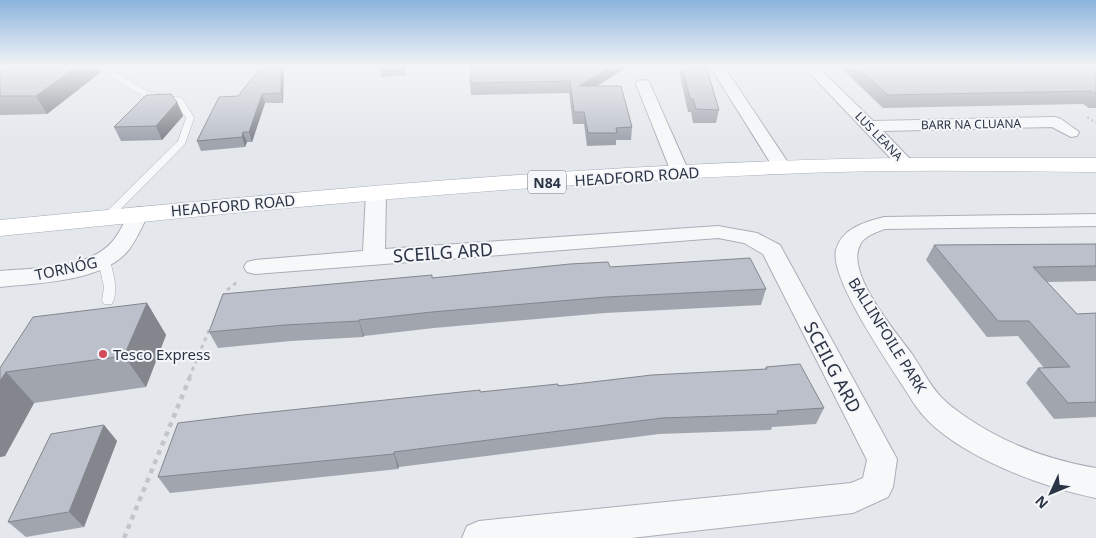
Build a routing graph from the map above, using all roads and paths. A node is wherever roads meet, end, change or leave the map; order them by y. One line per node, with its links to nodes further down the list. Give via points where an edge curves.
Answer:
1 (141, 91): 15 (lane, via 179,100 190,118 182,142)
2 (645, 91): 12 (street)
3 (733, 91): 11 (street)
4 (835, 91): 7 (street, LUS LEANA)
5 (1084, 115): 6 (path)
6 (1096, 122)
7 (869, 126): 8 (street, BARR NA CLUANA, via 1055,122); 9 (street, LUS LEANA)
8 (1070, 132)
9 (906, 164): 10 (main road, HEADFORD ROAD / N84); 11 (main road, HEADFORD ROAD / N84)
10 (1096, 165)
11 (782, 167): 12 (main road, HEADFORD ROAD / N84)
12 (680, 172): 13 (main road, HEADFORD ROAD / N84)
13 (376, 193): 14 (main road, HEADFORD ROAD / N84); 18 (street, SCEILG ARD)
14 (139, 214): 15 (main road, HEADFORD ROAD / N84); 19 (street, TORNÓG, via 119,248)
15 (107, 217): 17 (main road, HEADFORD ROAD / N84)
16 (1096, 220): 25 (street, BALLINFOILE PARK, via 884,223 866,228 855,238 847,248 846,262 855,288 934,408 961,430 993,448 1044,469)
17 (0, 228)
18 (374, 257): 20 (street, SCEILG ARD); 27 (street, SCEILG ARD, via 718,232 750,238 772,250 882,459 877,487 853,498)
19 (104, 260): 21 (street, TORNÓG, via 82,268); 23 (lane, via 110,287)
20 (255, 268): 22 (path, via 226,291)
21 (0, 279)
22 (222, 300)
23 (108, 301)
24 (214, 319): 26 (path)
25 (1096, 482)
26 (124, 538)
27 (479, 538)

